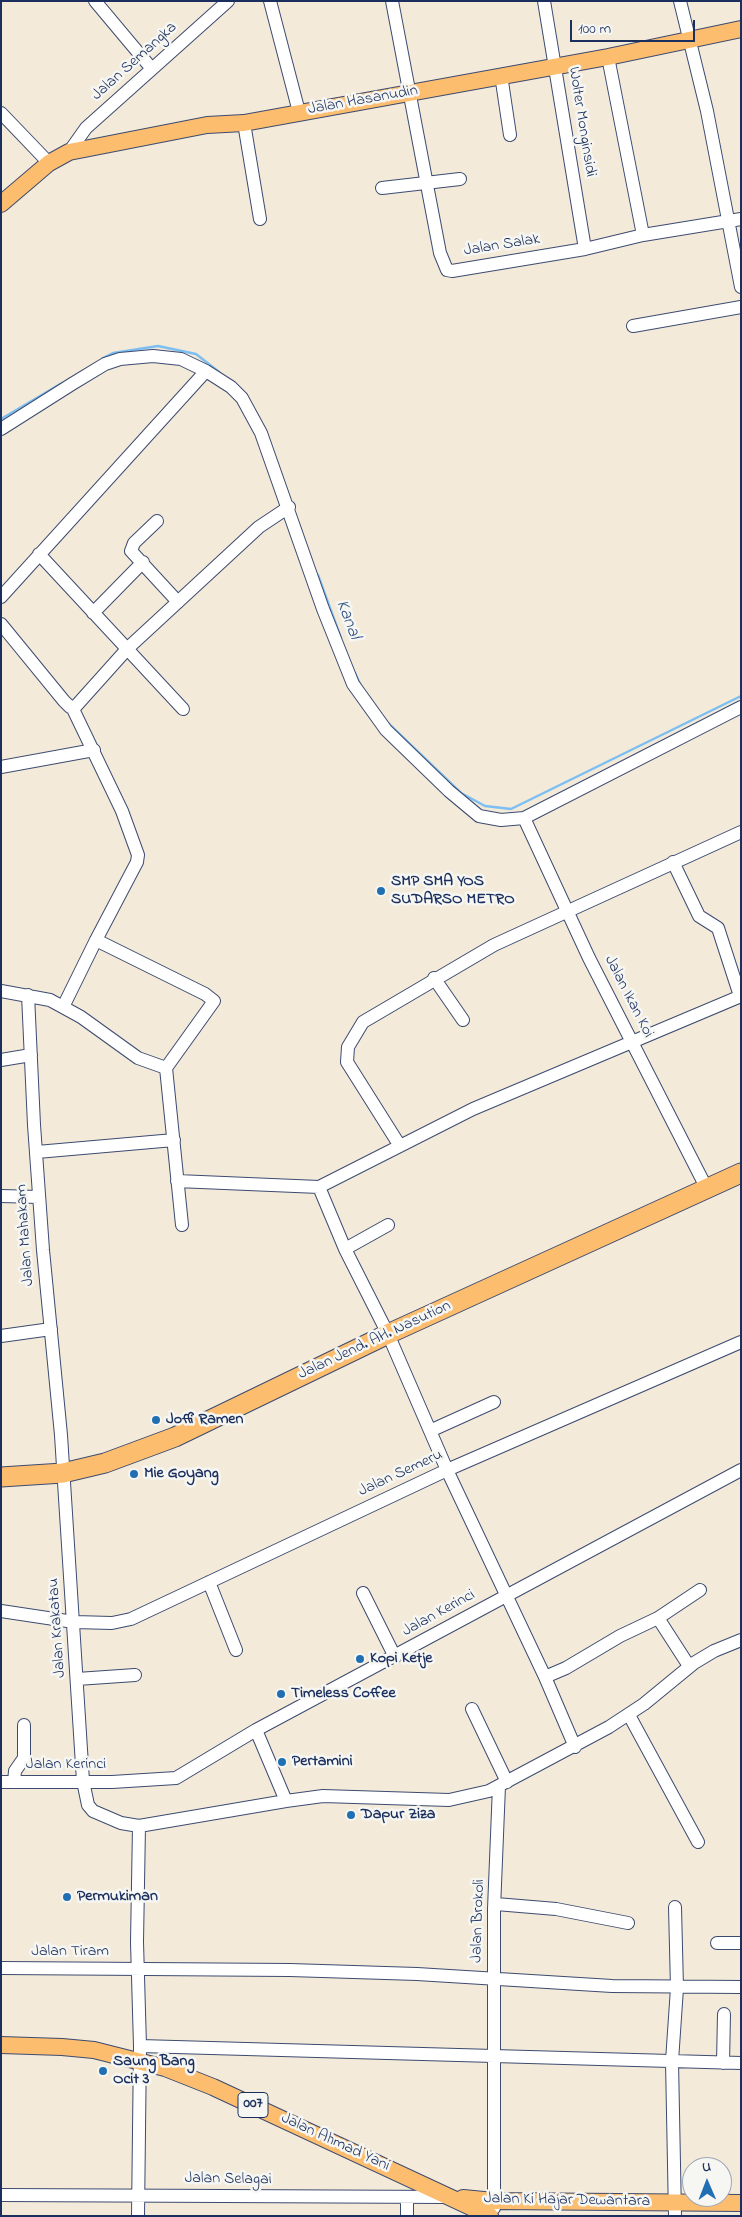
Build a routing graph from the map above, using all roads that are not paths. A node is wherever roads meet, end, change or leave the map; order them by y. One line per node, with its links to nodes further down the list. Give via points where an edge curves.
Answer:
1 (95, 1): 11 (street)
2 (270, 1): 14 (street)
3 (392, 1): 13 (street, Jalan Salak)
4 (544, 1): 10 (street, Wolter Monginsidi)
5 (680, 1): 8 (street)
6 (222, 3): 11 (street, Jalan Semangka)
7 (741, 29): 8 (main road, Jalan Hasanudin)
8 (688, 39): 9 (main road, Jalan Hasanudin); 25 (street)
9 (608, 57): 10 (main road, Jalan Hasanudin); 26 (street)
10 (556, 65): 12 (main road, Jalan Hasanudin); 27 (street, Wolter Monginsidi)
11 (152, 69): 18 (street, Jalan Semangka, via 86,128)
12 (501, 76): 13 (main road, Jalan Hasanudin); 17 (street)
13 (410, 93): 14 (main road, Jalan Hasanudin); 21 (street, Jalan Salak)
14 (299, 112): 16 (main road, Jalan Hasanudin)
15 (1, 113): 19 (street)
16 (244, 123): 18 (main road, Jalan Hasanudin, via 207,125); 24 (street)
17 (510, 135)
18 (69, 152): 19 (main road, Jalan Hasanudin)
19 (49, 163): 23 (main road, Jalan Hasanudin)
20 (460, 179): 21 (street)
21 (426, 182): 22 (street); 27 (street, Jalan Salak, via 440,253 447,270)
22 (382, 188)
23 (1, 204)
24 (260, 219)
25 (735, 220): 26 (street, Jalan Salak); 28 (street)
26 (642, 235): 27 (street, Jalan Salak)
27 (585, 249)
28 (741, 287)
29 (741, 307): 30 (street)
30 (633, 326)
31 (206, 371): 32 (street, via 181,359 154,356 120,359 72,384); 33 (street, via 242,398 261,433); 35 (street)
32 (1, 429)
33 (289, 507): 38 (street, via 259,527); 47 (street, via 353,684 386,730 479,816 500,820)
34 (157, 520): 36 (street, via 132,546 131,551)
35 (39, 554): 37 (street); 39 (street)
36 (143, 562): 38 (street); 39 (street)
37 (1, 597)
38 (178, 602): 41 (street)
39 (93, 613): 41 (street)
40 (1, 624): 42 (street)
41 (128, 648): 42 (street, via 78,705); 44 (street)
42 (72, 707): 45 (street)
43 (741, 707): 47 (street)
44 (183, 709)
45 (94, 750): 46 (street); 51 (street, via 138,855)
46 (1, 767)
47 (524, 818): 50 (street, Jalan Ikan Koi)
48 (741, 832): 49 (street)
49 (673, 862): 50 (street); 55 (street, via 700,916 718,928)
50 (567, 911): 52 (street); 58 (street, Jalan Ikan Koi)
51 (96, 940): 56 (street); 61 (street, via 214,1000)
52 (434, 978): 57 (street); 63 (street, via 363,1022 348,1047 348,1062)
53 (1, 991): 54 (street)
54 (28, 995): 56 (street); 59 (street, Jalan Mahakam)
55 (741, 996): 58 (street)
56 (64, 1007): 61 (street, via 138,1058)
57 (463, 1020)
58 (632, 1040): 63 (street, via 480,1106); 68 (street, Jalan Ikan Koi)
59 (31, 1056): 60 (street); 64 (street, Jalan Mahakam)
60 (1, 1060)
61 (166, 1068): 62 (street)
62 (174, 1140): 64 (street); 66 (street)
63 (400, 1146): 67 (street)
64 (36, 1152): 70 (street, Jalan Mahakam)
65 (741, 1173): 68 (highway, Jalan Jend. AH. Nasution)
66 (177, 1181): 67 (street); 71 (street)
67 (319, 1187): 73 (street)
68 (707, 1189): 75 (highway, Jalan Jend. AH. Nasution)
69 (1, 1196): 70 (street)
70 (39, 1197): 74 (street, Jalan Mahakam)
71 (182, 1225)
72 (388, 1225): 73 (street)
73 (345, 1249): 75 (street)
74 (51, 1329): 76 (street); 82 (street, Jalan Mahakam)
75 (388, 1334): 79 (street); 82 (highway, Jalan Jend. AH. Nasution, via 175,1437 112,1460)
76 (1, 1336)
77 (741, 1342): 80 (street, Jalan Semeru)
78 (494, 1402): 79 (street)
79 (432, 1430): 80 (street)
80 (447, 1470): 84 (street, Jalan Semeru); 87 (street)
81 (741, 1470): 87 (street, Jalan Kerinci)
82 (63, 1472): 83 (highway, Jalan Jend. AH. Nasution); 90 (street, Jalan Krakatau)
83 (1, 1477)
84 (209, 1582): 90 (street, Jalan Semeru, via 126,1620); 92 (street)
85 (700, 1590): 89 (street)
86 (362, 1593): 93 (street)
87 (507, 1595): 93 (street, Jalan Kerinci); 96 (street)
88 (1, 1611): 90 (street, Jalan Semeru)
89 (658, 1618): 94 (street); 96 (street)
90 (74, 1622): 97 (street, Jalan Krakatau)
91 (741, 1640): 94 (street)
92 (236, 1650)
93 (396, 1657): 101 (street, Jalan Kerinci)
94 (689, 1666): 99 (street)
95 (135, 1675): 97 (street)
96 (545, 1677): 102 (street)
97 (77, 1679): 103 (street, Jalan Krakatau)
98 (472, 1709): 105 (street)
99 (629, 1715): 102 (street); 108 (street)
100 (24, 1725): 104 (street, via 24,1758)
101 (256, 1730): 103 (street, Jalan Kerinci, via 176,1778); 106 (street)
102 (574, 1747): 105 (street)
103 (83, 1781): 104 (street, Jalan Kerinci); 107 (street, Jalan Krakatau, via 88,1805 93,1811 121,1823)
104 (8, 1782)
105 (503, 1784): 106 (street, via 449,1800 338,1796); 109 (street, Jalan Brokoli)
106 (286, 1801): 107 (street)
107 (139, 1826): 115 (street)
108 (698, 1842)
109 (496, 1904): 111 (street, via 556,1909); 116 (street, Jalan Brokoli)
110 (675, 1907): 118 (street)
111 (628, 1923)
112 (717, 1943): 113 (street)
113 (741, 1943)
114 (1, 1968): 115 (street, Jalan Tiram)
115 (138, 1968): 116 (street, Jalan Tiram, via 290,1970); 121 (street)
116 (494, 1979): 118 (street, Jalan Tiram); 122 (street, Jalan Brokoli)
117 (741, 1987): 118 (street, Jalan Tiram)
118 (677, 1988): 123 (street)
119 (724, 2014): 125 (street)
120 (1, 2045): 121 (main road, Jalan Ahmad Yani / 007)
121 (140, 2053): 122 (street); 127 (street); 129 (main road, Jalan Ahmad Yani / 007)
122 (492, 2057): 123 (street); 132 (street, Jalan Brokoli)
123 (672, 2061): 125 (street); 131 (street)
124 (741, 2062): 125 (street)
125 (723, 2063)
126 (1, 2195): 127 (street, Jalan Selagai)
127 (139, 2196): 128 (street, Jalan Selagai); 133 (street)
128 (407, 2196): 129 (street, Jalan Selagai); 134 (street)
129 (454, 2197): 132 (main road, Jalan Ahmad Yani / 007)
130 (741, 2203): 131 (main road, Jalan Ki Hajar Dewantara)
131 (675, 2209): 132 (main road, Jalan Ki Hajar Dewantara)
132 (493, 2211)
133 (138, 2216)
134 (407, 2216)

